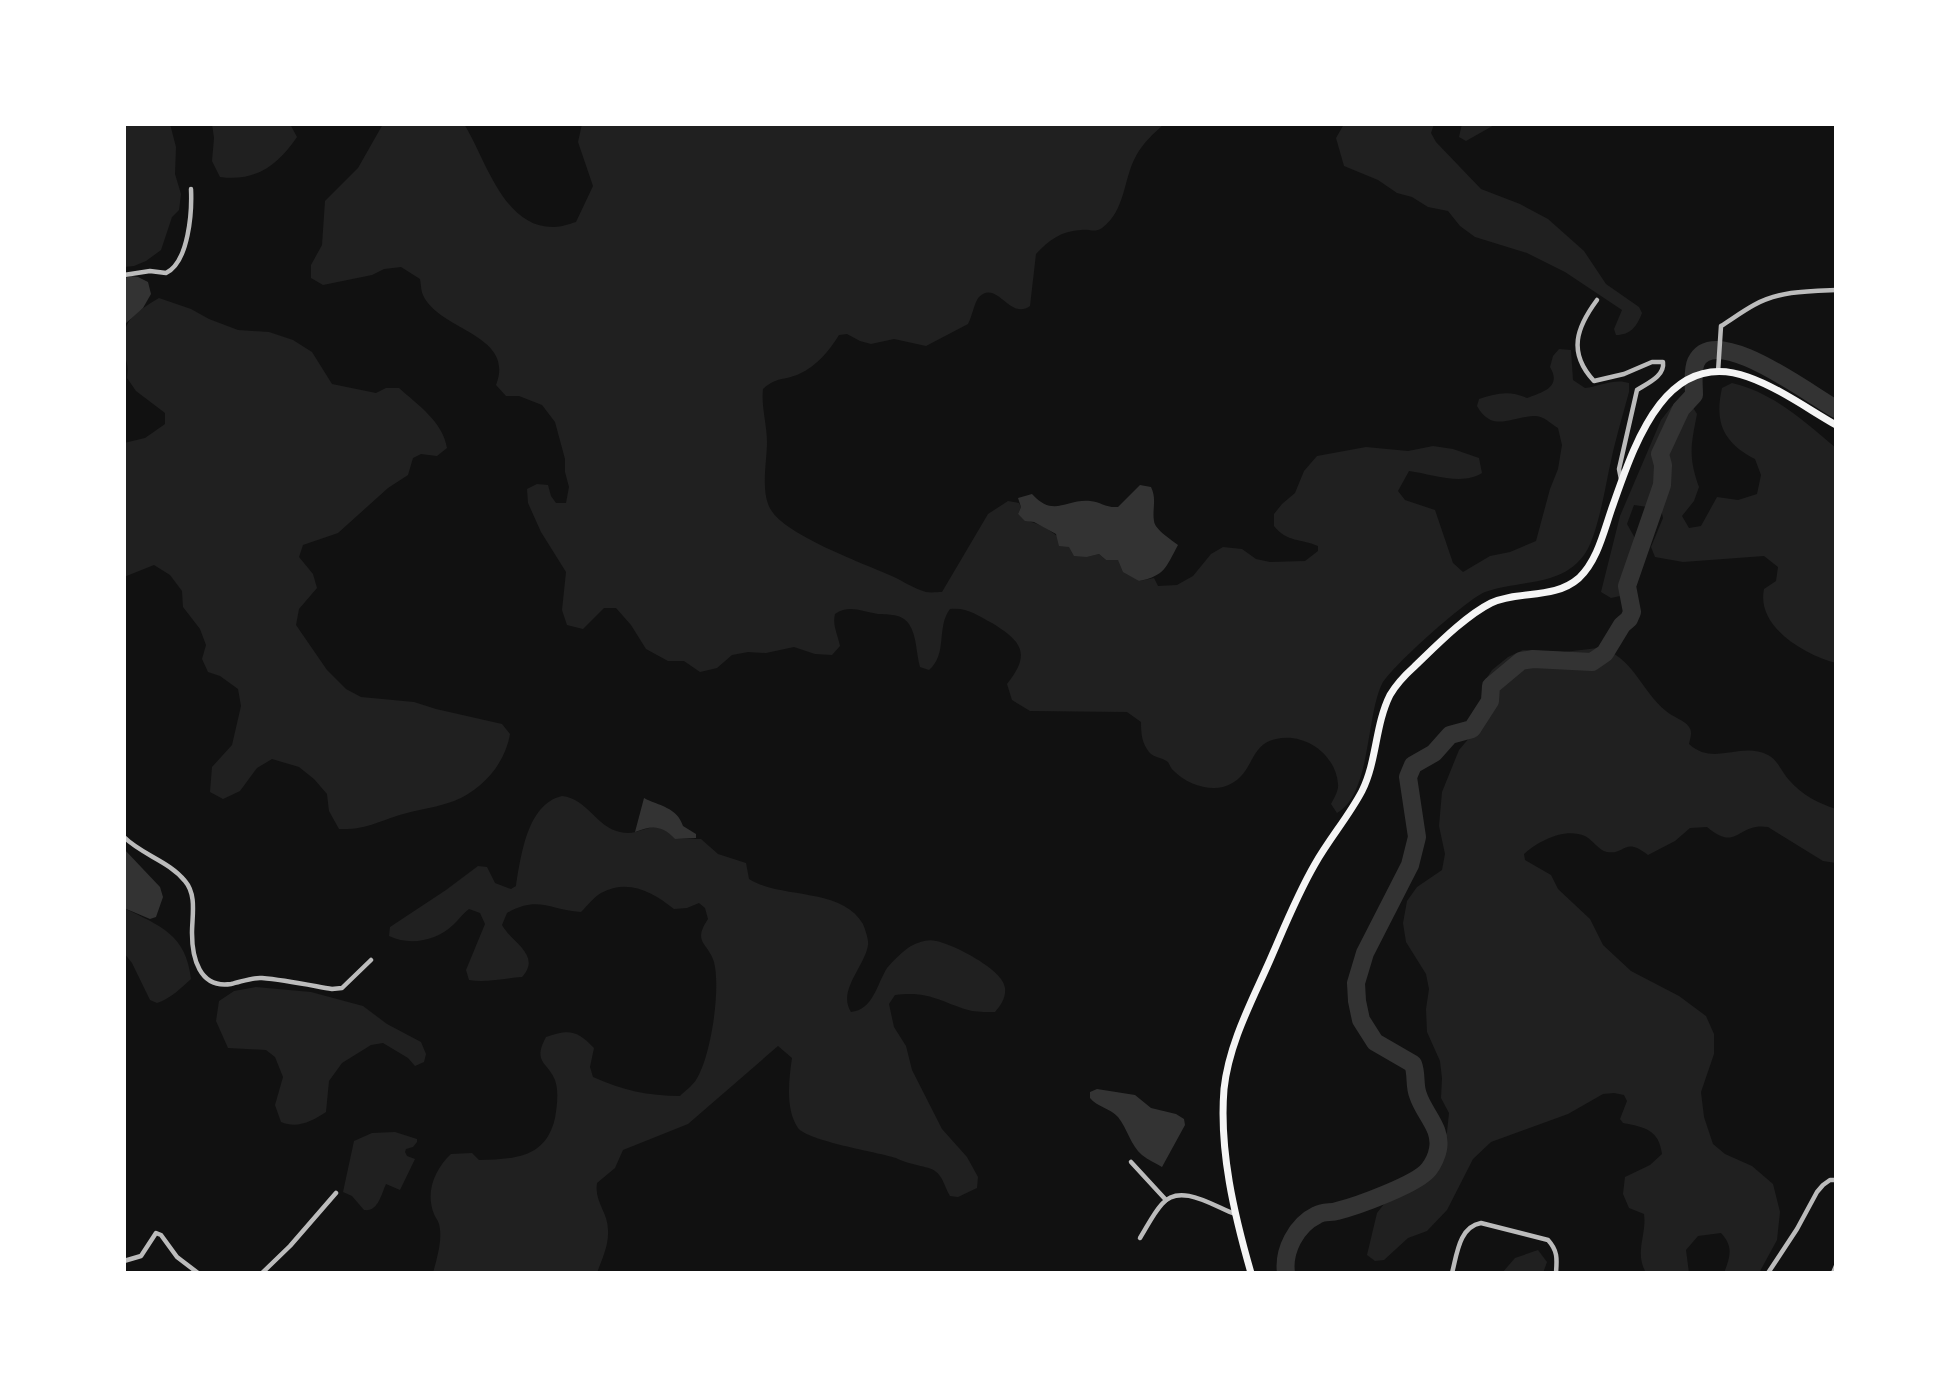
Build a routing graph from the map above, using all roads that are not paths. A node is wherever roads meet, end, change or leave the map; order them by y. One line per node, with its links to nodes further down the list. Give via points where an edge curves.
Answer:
1 (191, 189): 2 (street, via 190,228 176,267 166,274)
2 (124, 275)
3 (1836, 290): 5 (street, via 1787,293 1755,305 1721,326)
4 (1597, 300): 7 (street, via 1583,318 1577,340 1594,381 1652,362 1663,362 1664,368 1637,390 1619,469)
5 (1718, 372): 6 (main road, via 1762,383); 7 (main road, via 1686,380 1662,399)
6 (1836, 425)
7 (1622, 480): 14 (main road, via 1591,564 1577,579 1552,592 1490,604 1414,667 1392,692 1364,786 1303,886 1232,1050 1224,1112)
8 (124, 837): 9 (street, via 185,881 192,892 195,964 219,985 262,978 342,988)
9 (371, 960)
10 (1131, 1162): 13 (street)
11 (1836, 1180): 23 (street, via 1817,1192)
12 (336, 1193): 19 (street)
13 (1166, 1200): 14 (street, via 1189,1195); 15 (street)
14 (1235, 1214): 20 (main road)
15 (1140, 1238)
16 (124, 1261): 18 (street, via 141,1256 156,1233)
17 (1836, 1266): 24 (street)
18 (198, 1273)
19 (262, 1273)
20 (1251, 1273)
21 (1452, 1273): 22 (street, via 1464,1232 1481,1223 1548,1240 1557,1255)
22 (1556, 1273)
23 (1768, 1273)
24 (1832, 1273)

